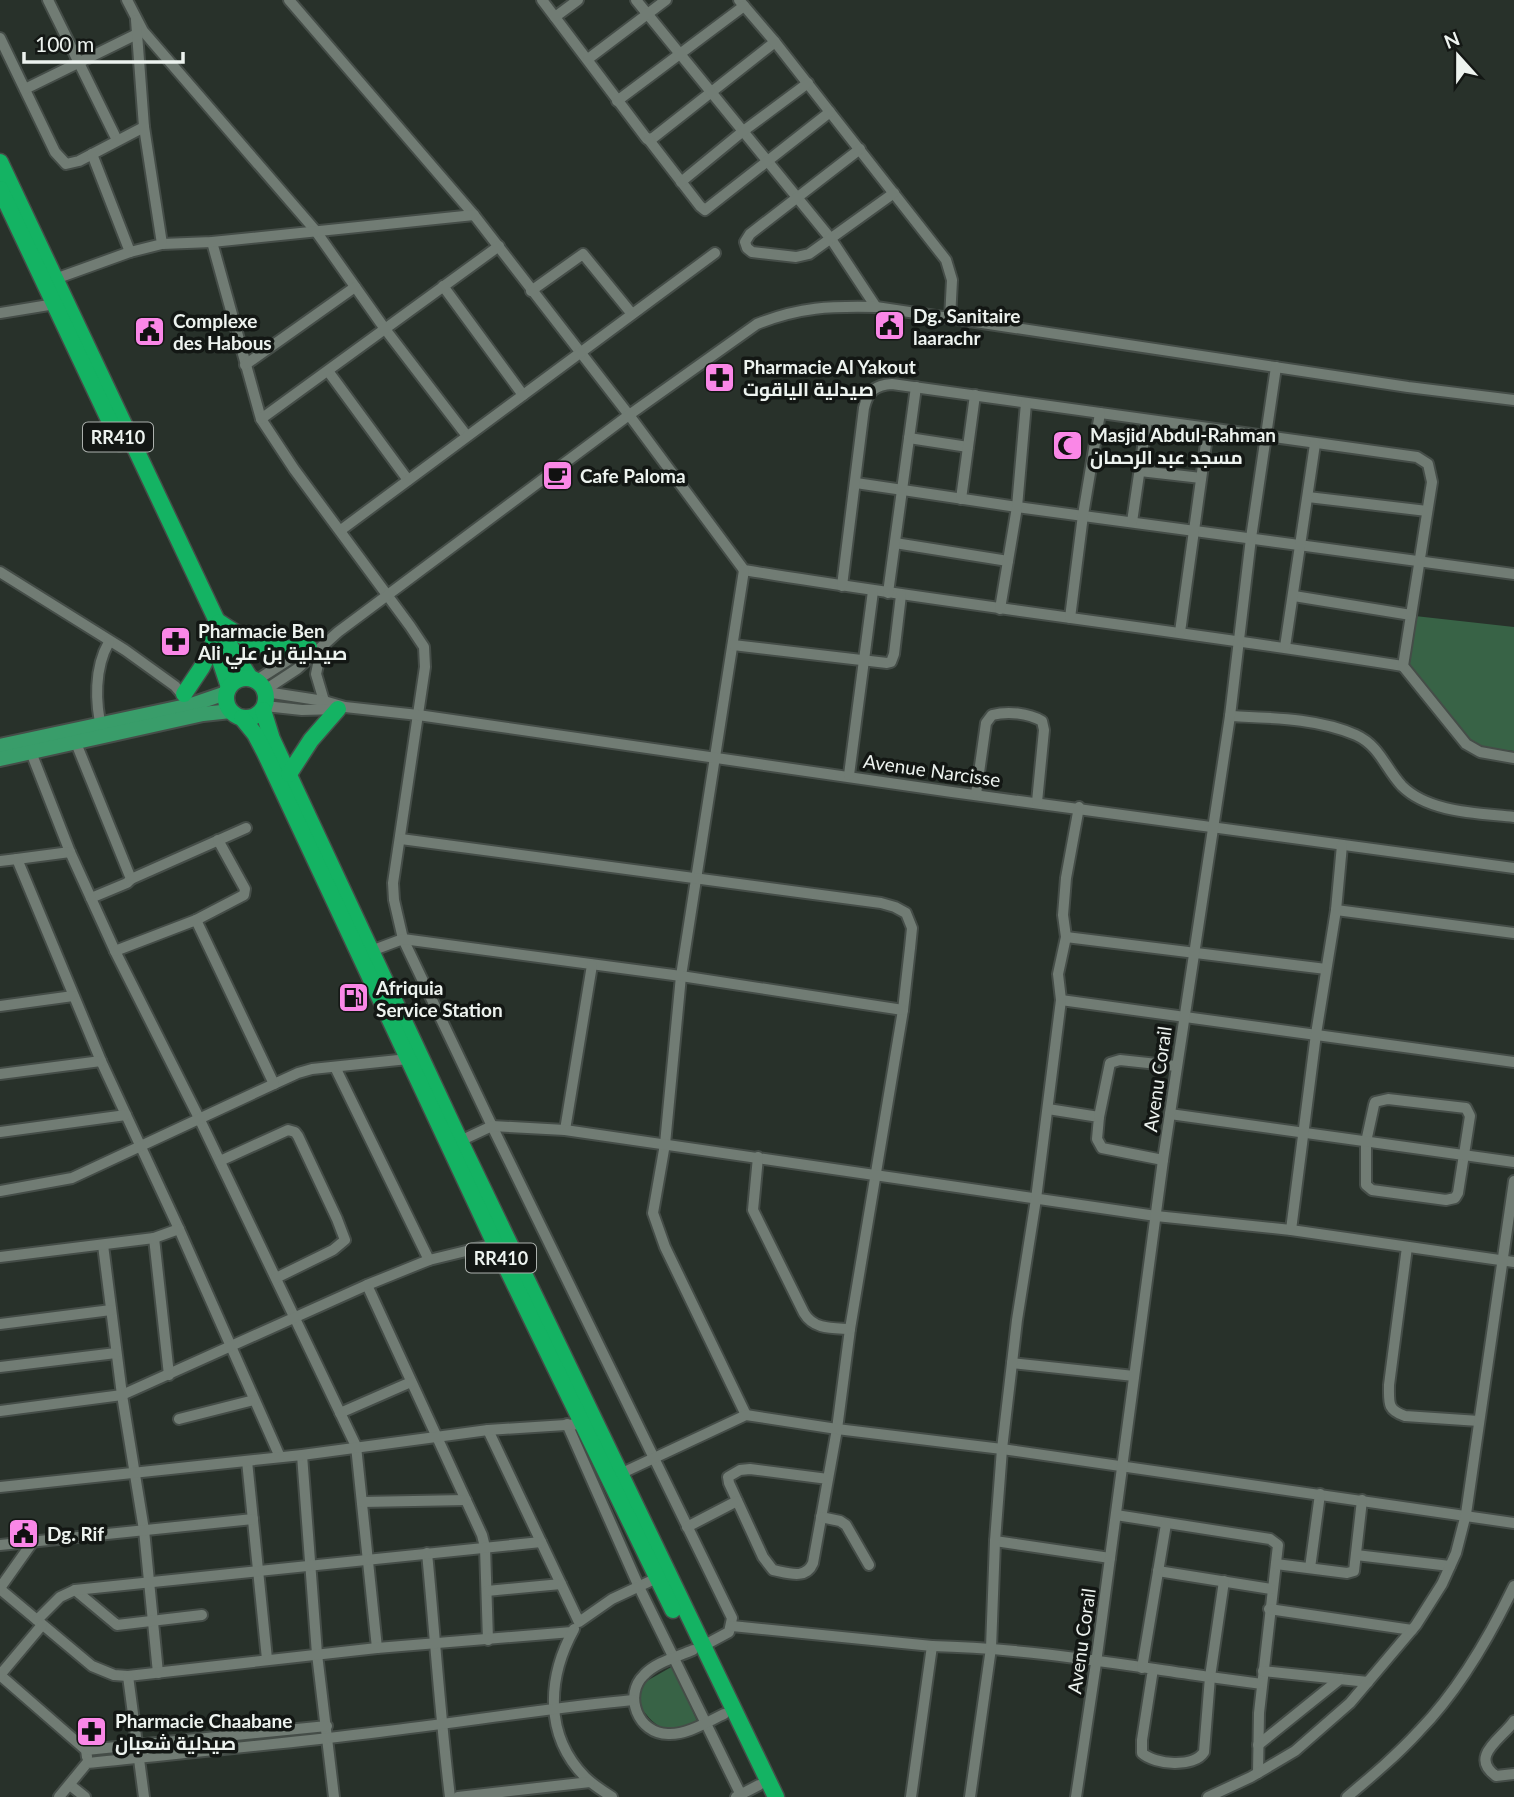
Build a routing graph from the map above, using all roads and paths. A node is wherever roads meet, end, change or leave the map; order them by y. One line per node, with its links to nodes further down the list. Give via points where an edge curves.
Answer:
1 (48, 0): 17 (street)
2 (289, 0): 35 (street)
3 (542, 0): 10 (street)
4 (578, 0): 10 (street)
5 (636, 0): 9 (street)
6 (666, 0): 9 (street)
7 (129, 3): 11 (street)
8 (741, 3): 14 (street); 15 (street)
9 (649, 13): 15 (street); 16 (street)
10 (555, 17): 16 (street)
11 (136, 20): 12 (street); 36 (street)
12 (135, 35): 17 (street); 23 (street)
13 (0, 38): 19 (street)
14 (775, 41): 18 (street); 20 (street)
15 (681, 55): 20 (street); 21 (street)
16 (589, 59): 21 (street)
17 (78, 63): 19 (street); 26 (street)
18 (808, 83): 22 (street); 24 (street)
19 (25, 89): 28 (street, via 62,161 73,163)
20 (709, 92): 24 (street); 25 (street)
21 (617, 101): 25 (street)
22 (830, 112): 27 (street); 30 (street)
23 (145, 127): 26 (street); 39 (street)
24 (742, 132): 30 (street); 31 (street)
25 (649, 140): 31 (street)
26 (117, 141): 28 (street)
27 (860, 149): 33 (street); 34 (street)
28 (92, 155): 41 (street)
29 (0, 162): 43 (highway, RR410)
30 (767, 162): 31 (street, via 705,210); 34 (street)
31 (681, 182)
32 (0, 189): 47 (highway, RR410)
33 (894, 193): 37 (street); 51 (street, via 946,260 952,280)
34 (797, 198): 37 (street); 37 (street, via 750,234 747,248 801,257)
35 (474, 215): 36 (street); 40 (street)
36 (315, 230): 38 (street); 45 (street)
37 (831, 239): 48 (street)
38 (212, 242): 39 (street); 54 (street)
39 (162, 244): 41 (street)
40 (499, 246): 44 (street); 46 (street)
41 (130, 252): 43 (street)
42 (715, 253): 50 (street)
43 (55, 279): 102 (highway, RR410)
44 (443, 286): 52 (street); 58 (street)
45 (355, 287): 52 (street); 54 (street)
46 (531, 290): 50 (street, via 583,254); 53 (street)
47 (55, 304): 49 (street); 106 (highway, RR410)
48 (876, 307): 51 (street); 63 (street, via 807,309 757,324)
49 (0, 313)
50 (632, 314): 53 (street)
51 (950, 318): 55 (street)
52 (385, 329): 56 (street); 67 (street)
53 (580, 353): 58 (street); 63 (street)
54 (245, 365): 64 (street)
55 (1276, 367): 60 (street); 68 (street, Avenu Corail)
56 (328, 371): 64 (street); 74 (street)
57 (916, 387): 59 (street); 69 (street); 75 (street, via 882,385 867,397)
58 (523, 395): 67 (street)
59 (975, 395): 61 (street); 71 (street)
60 (1514, 400)
61 (1026, 403): 62 (street); 79 (street)
62 (1100, 413): 65 (street); 81 (street)
63 (629, 415): 90 (street); 96 (street)
64 (261, 419): 83 (street)
65 (1147, 420): 66 (street); 72 (street)
66 (1208, 429): 68 (street); 73 (street)
67 (467, 436): 74 (street)
68 (1265, 437): 70 (street); 85 (street, Avenu Corail)
69 (909, 438): 71 (street); 76 (street)
70 (1315, 444): 77 (street); 80 (street, via 1418,457 1428,464 1431,474)
71 (968, 447): 78 (street)
72 (1140, 471): 73 (street); 82 (street)
73 (1201, 478): 84 (street)
74 (408, 480): 83 (street)
75 (856, 483): 76 (street); 93 (street)
76 (903, 490): 78 (street); 86 (street)
77 (1308, 497): 80 (street); 87 (street)
78 (961, 499): 79 (street)
79 (1017, 507): 81 (street); 88 (street)
80 (1427, 511): 89 (street)
81 (1083, 515): 82 (street); 101 (street)
82 (1132, 522): 84 (street)
83 (341, 530): 96 (street)
84 (1193, 530): 85 (street); 103 (street)
85 (1251, 538): 87 (street); 104 (street, Avenu Corail)
86 (895, 543): 88 (street); 95 (street)
87 (1302, 546): 89 (street); 98 (street)
88 (1008, 561): 99 (street)
89 (1419, 562): 92 (street); 100 (street)
90 (744, 570): 93 (street); 107 (street)
91 (0, 572): 105 (street)
92 (1514, 573)
93 (842, 586): 94 (street)
94 (873, 591): 95 (street); 110 (street)
95 (888, 593): 97 (street)
96 (389, 595): 108 (street); 117 (street, via 424,647)
97 (901, 595): 99 (street); 110 (street, via 891,662)
98 (1294, 596): 100 (street); 109 (street)
99 (1000, 609): 101 (street)
100 (1411, 615): 111 (street)
101 (1070, 618): 103 (street)
102 (217, 621): 108 (highway, via 245,640 266,647); 113 (highway, RR410, via 230,649)
103 (1180, 632): 104 (street)
104 (1239, 640): 109 (street); 118 (street, Avenu Corail)
105 (109, 642): 114 (street); 119 (street, via 98,680)
106 (215, 642): 112 (highway, RR410); 114 (highway)
107 (733, 645): 110 (street); 123 (street)
108 (316, 646): 113 (street, via 297,669); 115 (street, via 316,668)
109 (1285, 647): 111 (street)
110 (864, 662): 127 (street)
111 (1403, 666): 124 (street, via 1466,744 1480,752)
112 (228, 690): 113 (highway, via 242,678); 114 (main road); 116 (highway, RR410, via 226,703)
113 (261, 693): 115 (street, Avenue Narcisse, via 302,710); 116 (highway, via 254,717); 126 (highway, RR410, via 272,739)
114 (187, 699): 119 (main road)
115 (336, 706): 117 (street, Avenue Narcisse); 126 (highway)
116 (237, 715): 119 (main road, via 204,714); 161 (highway, RR410, via 261,743)
117 (418, 715): 123 (street, Avenue Narcisse); 134 (street)
118 (1230, 716): 131 (street, via 1281,719 1345,731 1374,745 1402,786 1415,795 1453,809); 132 (street, Avenu Corail)
119 (102, 730): 120 (main road); 122 (main road)
120 (76, 743): 122 (main road); 142 (street)
121 (0, 746): 122 (main road)
122 (29, 747): 125 (main road); 137 (street)
123 (716, 757): 127 (street, Avenue Narcisse); 141 (street)
124 (1514, 758)
125 (0, 759)
126 (289, 774): 150 (highway, RR410)
127 (849, 775): 128 (street, Avenue Narcisse)
128 (976, 794): 129 (street, Avenue Narcisse); 129 (street, via 986,723 992,715 1002,713 1033,716 1042,721 1044,730)
129 (1037, 802): 130 (street, Avenue Narcisse)
130 (1079, 807): 132 (street, Avenue Narcisse); 147 (street, via 1066,878)
131 (1514, 817)
132 (1213, 826): 136 (street, Avenue Narcisse); 151 (street, Avenu Corail)
133 (246, 828): 135 (street)
134 (401, 839): 141 (street); 148 (street, via 393,883)
135 (218, 840): 142 (street); 145 (street, via 246,889 244,895)
136 (1342, 845): 140 (street, Avenue Narcisse); 144 (street)
137 (70, 852): 138 (street); 143 (street)
138 (17, 859): 139 (street); 155 (street)
139 (0, 861)
140 (1514, 868)
141 (696, 878): 154 (street); 158 (street, via 901,909 912,928)
142 (131, 879): 143 (street)
143 (91, 898): 149 (street)
144 (1336, 910): 146 (street); 153 (street)
145 (196, 920): 149 (street); 167 (street)
146 (1514, 933)
147 (1066, 937): 151 (street); 156 (street, via 1058,974)
148 (403, 939): 150 (street); 152 (street); 173 (street)
149 (115, 951): 172 (street)
150 (371, 951): 177 (highway, RR410)
151 (1194, 952): 153 (street); 159 (street, Avenu Corail)
152 (592, 965): 154 (street); 174 (street)
153 (1326, 970): 160 (street)
154 (681, 976): 158 (street); 179 (street)
155 (73, 996): 157 (street); 162 (street)
156 (1061, 1000): 159 (street); 168 (street)
157 (0, 1006)
158 (903, 1010): 186 (street)
159 (1184, 1015): 160 (street); 164 (street, Avenu Corail)
160 (1316, 1034): 163 (street); 176 (street)
161 (408, 1059): 165 (street); 194 (highway, RR410)
162 (101, 1061): 166 (street); 170 (street)
163 (1514, 1062)
164 (1177, 1066): 169 (street, Avenu Corail); 171 (street, via 1110,1063)
165 (335, 1068): 167 (street, via 298,1073); 198 (street)
166 (0, 1074)
167 (274, 1084): 172 (street)
168 (1048, 1109): 171 (street); 189 (street)
169 (1170, 1114): 176 (street); 183 (street, Avenu Corail)
170 (126, 1115): 175 (street); 180 (street)
171 (1099, 1117): 183 (street, via 1097,1139 1102,1148)
172 (199, 1118): 180 (street); 184 (street)
173 (492, 1126): 174 (street); 177 (street); 228 (street)
174 (565, 1130): 179 (street)
175 (0, 1132)
176 (1304, 1133): 178 (street); 192 (street)
177 (460, 1141): 232 (highway, RR410)
178 (1366, 1142): 181 (street); 181 (street, via 1364,1181 1372,1190 1455,1198); 181 (street, via 1379,1100 1466,1108 1470,1116)
179 (665, 1144): 182 (street); 217 (street, via 654,1223)
180 (140, 1145): 188 (street, via 72,1178); 191 (street)
181 (1464, 1156): 185 (street)
182 (758, 1157): 186 (street); 205 (street, via 753,1210 804,1313 817,1325)
183 (1163, 1160): 190 (street, Avenu Corail)
184 (220, 1161): 200 (street); 200 (street, via 288,1130 295,1132 303,1148 345,1240)
185 (1514, 1162)
186 (875, 1174): 189 (street); 205 (street)
187 (1514, 1181): 199 (street)
188 (0, 1191)
189 (1036, 1199): 190 (street); 208 (street)
190 (1156, 1216): 192 (street); 211 (street, Avenu Corail)
191 (179, 1229): 193 (street); 206 (street)
192 (1291, 1230): 196 (street)
193 (154, 1238): 195 (street); 210 (street)
194 (495, 1244): 198 (street); 220 (highway, RR410)
195 (103, 1245): 197 (street); 202 (street)
196 (1407, 1247): 199 (street); 219 (street, via 1390,1406 1405,1416)
197 (0, 1257)
198 (429, 1261): 201 (street)
199 (1508, 1261): 219 (street)
200 (276, 1278): 203 (street)
201 (367, 1285): 203 (street); 212 (street)
202 (111, 1310): 204 (street); 207 (street)
203 (295, 1317): 206 (street); 216 (street)
204 (0, 1324)
205 (850, 1329): 221 (street)
206 (230, 1346): 210 (street); 214 (street)
207 (116, 1353): 209 (street); 213 (street)
208 (1012, 1363): 211 (street); 225 (street)
209 (0, 1367)
210 (169, 1375): 213 (street)
211 (1134, 1376): 230 (street, Avenu Corail)
212 (411, 1382): 216 (street); 223 (street)
213 (122, 1395): 215 (street); 231 (street)
214 (254, 1400): 218 (street); 227 (street)
215 (0, 1411)
216 (340, 1413): 224 (street)
217 (746, 1415): 221 (street); 228 (street)
218 (179, 1419)
219 (1479, 1421): 240 (street)
220 (574, 1424): 222 (street); 264 (highway, RR410); 268 (street)
221 (837, 1429): 225 (street); 233 (street)
222 (488, 1430): 223 (street); 250 (street)
223 (437, 1438): 224 (street); 236 (street)
224 (356, 1446): 226 (street); 238 (street)
225 (1002, 1449): 230 (street); 249 (street)
226 (302, 1455): 227 (street); 258 (street)
227 (280, 1457): 229 (street)
228 (653, 1458): 232 (street); 246 (street)
229 (247, 1461): 231 (street); 243 (street)
230 (1122, 1466): 235 (street); 241 (street, Avenu Corail)
231 (134, 1471): 234 (street); 247 (street)
232 (620, 1474): 286 (highway, RR410)
233 (828, 1479): 239 (street, via 740,1470 729,1477); 242 (street)
234 (0, 1488)
235 (1320, 1494): 237 (street); 261 (street)
236 (466, 1500): 238 (street); 252 (street)
237 (1362, 1500): 240 (street); 254 (street)
238 (362, 1502): 256 (street)
239 (737, 1502): 242 (street, via 770,1567 797,1575 810,1570); 246 (street)
240 (1466, 1514): 244 (street); 260 (street)
241 (1116, 1516): 245 (street); 255 (street, Avenu Corail)
242 (821, 1517): 259 (street, via 846,1525)
243 (253, 1519): 247 (street); 262 (street)
244 (1514, 1523)
245 (1166, 1524): 257 (street, via 1270,1539 1278,1545); 263 (street)
246 (687, 1527): 279 (street)
247 (144, 1530): 248 (street); 266 (street)
248 (34, 1540): 251 (street); 270 (street)
249 (995, 1541): 255 (street); 287 (street)
250 (541, 1542): 252 (street); 267 (street)
251 (0, 1545)
252 (485, 1547): 253 (street); 273 (street)
253 (428, 1553): 256 (street); 283 (street)
254 (1356, 1555): 260 (street); 261 (street, via 1354,1571 1347,1573)
255 (1110, 1558): 291 (street, Avenu Corail)
256 (368, 1559): 258 (street); 285 (street)
257 (1276, 1564): 261 (street); 271 (street)
258 (309, 1565): 262 (street); 288 (street)
259 (869, 1565)
260 (1450, 1566): 280 (street)
261 (1310, 1568)
262 (259, 1570): 266 (street); 290 (street)
263 (1158, 1571): 265 (street); 292 (street)
264 (657, 1578): 268 (street); 286 (highway, RR410)
265 (1224, 1581): 271 (street); 297 (street)
266 (149, 1584): 272 (street); 276 (street)
267 (561, 1584): 273 (street); 277 (street)
268 (639, 1587): 277 (street); 289 (street)
269 (1514, 1587): 332 (street, via 1447,1698 1421,1730)
270 (0, 1589): 278 (street)
271 (1271, 1589): 274 (street)
272 (75, 1590): 276 (street, via 117,1625); 278 (street, via 60,1597)
273 (487, 1591): 282 (street)
274 (1269, 1609): 280 (street); 293 (street)
275 (202, 1615): 276 (street)
276 (153, 1621): 294 (street)
277 (579, 1622): 281 (street)
278 (40, 1623): 295 (street); 296 (street, via 92,1666)
279 (732, 1626): 284 (street); 286 (street, via 723,1636)
280 (1412, 1630): 299 (street)
281 (572, 1632): 282 (street); 302 (street, via 559,1664)
282 (488, 1640): 283 (street)
283 (436, 1643): 285 (street); 304 (street)
284 (932, 1646): 287 (street); 328 (street)
285 (377, 1648): 288 (street)
286 (698, 1648): 289 (street); 303 (highway, RR410); 327 (highway, RR410)
287 (991, 1648): 291 (street); 329 (street)
288 (317, 1654): 290 (street); 307 (street)
289 (674, 1658): 301 (street, via 642,1676); 305 (street)
290 (267, 1659): 294 (street)
291 (1096, 1662): 292 (street); 330 (street, Avenu Corail)
292 (1147, 1669): 297 (street); 297 (street, via 1141,1747 1142,1753 1156,1760 1186,1762 1201,1757)
293 (1263, 1671): 298 (street); 300 (street)
294 (158, 1673): 296 (street)
295 (0, 1675): 310 (street)
296 (128, 1676): 308 (street)
297 (1210, 1677): 300 (street)
298 (1340, 1679): 299 (street); 309 (street)
299 (1368, 1682): 313 (street, via 1295,1751)
300 (1262, 1684): 309 (street)
301 (633, 1700): 302 (street); 305 (street, via 650,1729 661,1734 682,1733)
302 (552, 1708): 304 (street); 315 (street, via 574,1764)
303 (724, 1714): 305 (street); 317 (highway, RR410)
304 (441, 1724): 307 (street); 324 (street)
305 (705, 1724): 319 (street)
306 (1513, 1726): 314 (street, via 1491,1746 1485,1760 1496,1776)
307 (327, 1732): 308 (street); 311 (street); 323 (street)
308 (136, 1745): 310 (street); 311 (street)
309 (1258, 1745): 313 (street)
310 (86, 1750): 312 (street)
311 (138, 1758): 312 (street); 322 (street)
312 (87, 1763): 316 (street)
313 (1258, 1773): 331 (street)
314 (1514, 1774)
315 (590, 1782): 318 (street); 326 (street)
316 (69, 1785): 320 (street); 321 (street)
317 (761, 1791): 319 (street)
318 (508, 1793): 325 (street)
319 (739, 1796)
320 (59, 1797)
321 (85, 1797)
322 (144, 1797)
323 (334, 1797)
324 (450, 1797)
325 (458, 1797)
326 (612, 1797)
327 (776, 1797)
328 (911, 1797)
329 (970, 1797)
330 (1076, 1797)
331 (1208, 1797)
332 (1347, 1797)

